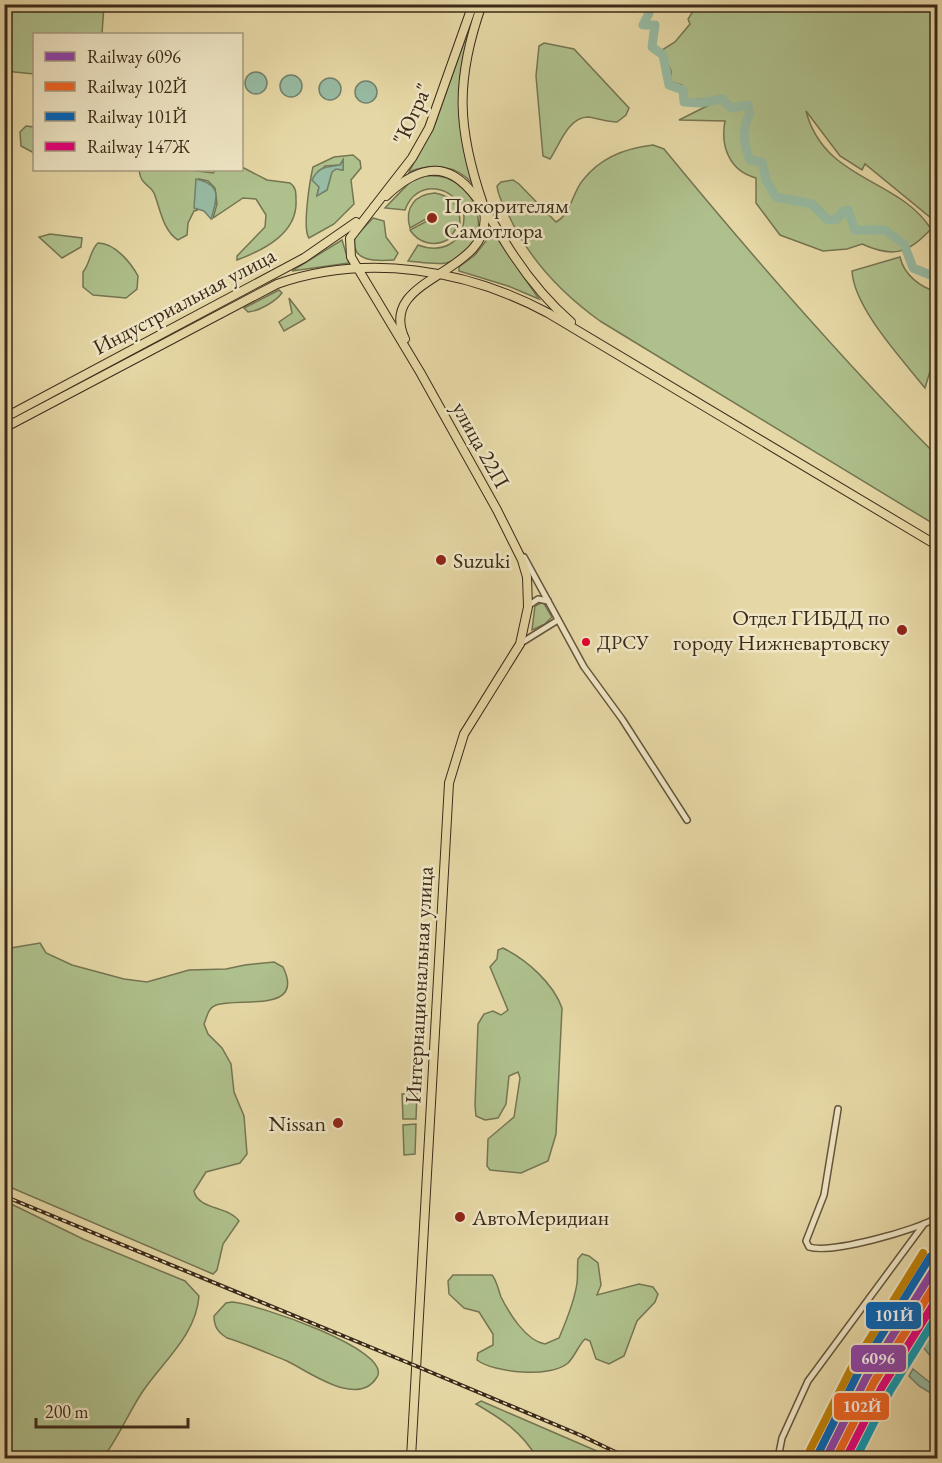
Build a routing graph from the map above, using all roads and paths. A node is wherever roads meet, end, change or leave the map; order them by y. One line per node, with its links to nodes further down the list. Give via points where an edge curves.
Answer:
1 (474, 4): 4 (main road, "Югра", via 429,128 412,158)
2 (482, 4): 3 (main road, "Югра", via 465,58 462,96 467,149)
3 (483, 204): 4 (main road, via 463,181 440,171 415,174); 6 (main road, via 485,222 479,242); 7 (main road, via 514,256 545,296)
4 (374, 207): 5 (main road, via 350,238 350,251); 9 (main road, Индустриальная улица, via 304,258)
5 (358, 269): 6 (main road); 8 (main road, улица 22П); 10 (main road, Индустриальная улица, via 305,276 269,288)
6 (442, 273): 7 (main road, via 507,292); 8 (main road, улица 22П, via 410,295 400,313 402,333)
7 (598, 341): 12 (main road)
8 (420, 372): 11 (main road, улица 22П)
9 (4, 418)
10 (4, 428)
11 (511, 536): 13 (street); 14 (main road, Интернациональная улица, via 525,569)
12 (938, 546)
13 (549, 602): 14 (street, via 537,598); 15 (street)
14 (528, 606): 16 (main road, Интернациональная улица)
15 (558, 620): 17 (street); 19 (street, via 584,667)
16 (526, 625): 17 (street, via 528,632); 18 (main road, Интернациональная улица)
17 (534, 633): 18 (street)
18 (520, 644): 23 (main road, Интернациональная улица, via 464,734 448,790)
19 (687, 820)
20 (838, 1109): 22 (street, via 824,1195 807,1245 813,1248 868,1241)
21 (938, 1217): 22 (street)
22 (924, 1224): 24 (street, via 808,1381 782,1438)
23 (411, 1458)
24 (778, 1458)

